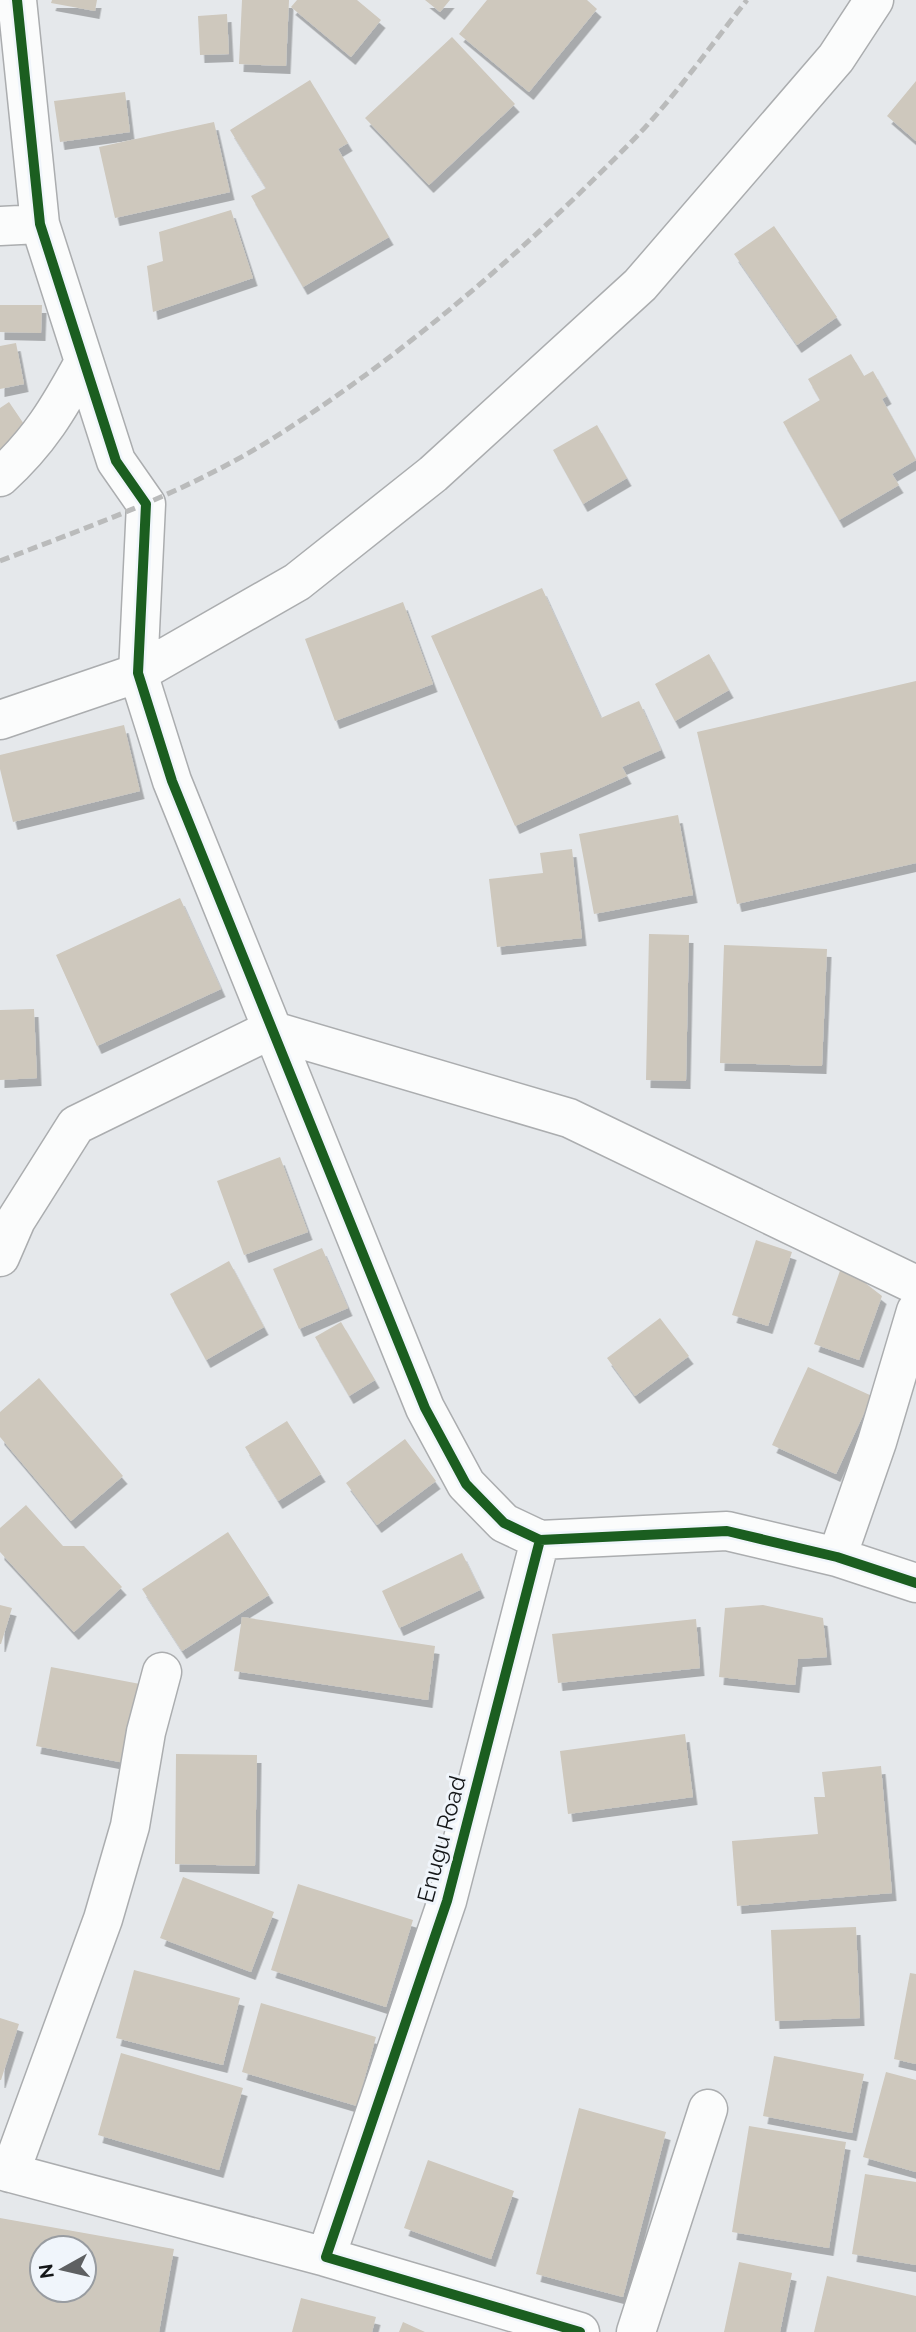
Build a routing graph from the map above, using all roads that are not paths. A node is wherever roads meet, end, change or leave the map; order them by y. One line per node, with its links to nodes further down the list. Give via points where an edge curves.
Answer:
1 (17, 0): 3 (street)
2 (874, 0): 7 (street, via 836,58 640,285 433,474 297,582)
3 (40, 224): 4 (street); 5 (street)
4 (0, 226)
5 (84, 362): 6 (street, via 30,450); 7 (street, via 116,461 146,504)
6 (0, 477)
7 (138, 673): 8 (street); 9 (street, via 172,781)
8 (0, 720)
9 (270, 1030): 10 (street, via 76,1125 16,1220); 11 (street, via 569,1118); 13 (street, via 425,1408 466,1484 504,1523)
10 (0, 1257)
11 (916, 1285)
12 (916, 1311): 14 (street, via 877,1442)
13 (540, 1540): 14 (street, via 727,1531); 19 (street, Enugu Road, via 447,1901)
14 (836, 1556): 15 (street)
15 (916, 1583)
16 (162, 1672): 18 (street, via 130,1826 103,1919)
17 (708, 2109): 21 (street)
18 (5, 2171): 19 (street)
19 (326, 2257): 20 (street)
20 (580, 2332)
21 (636, 2332)

